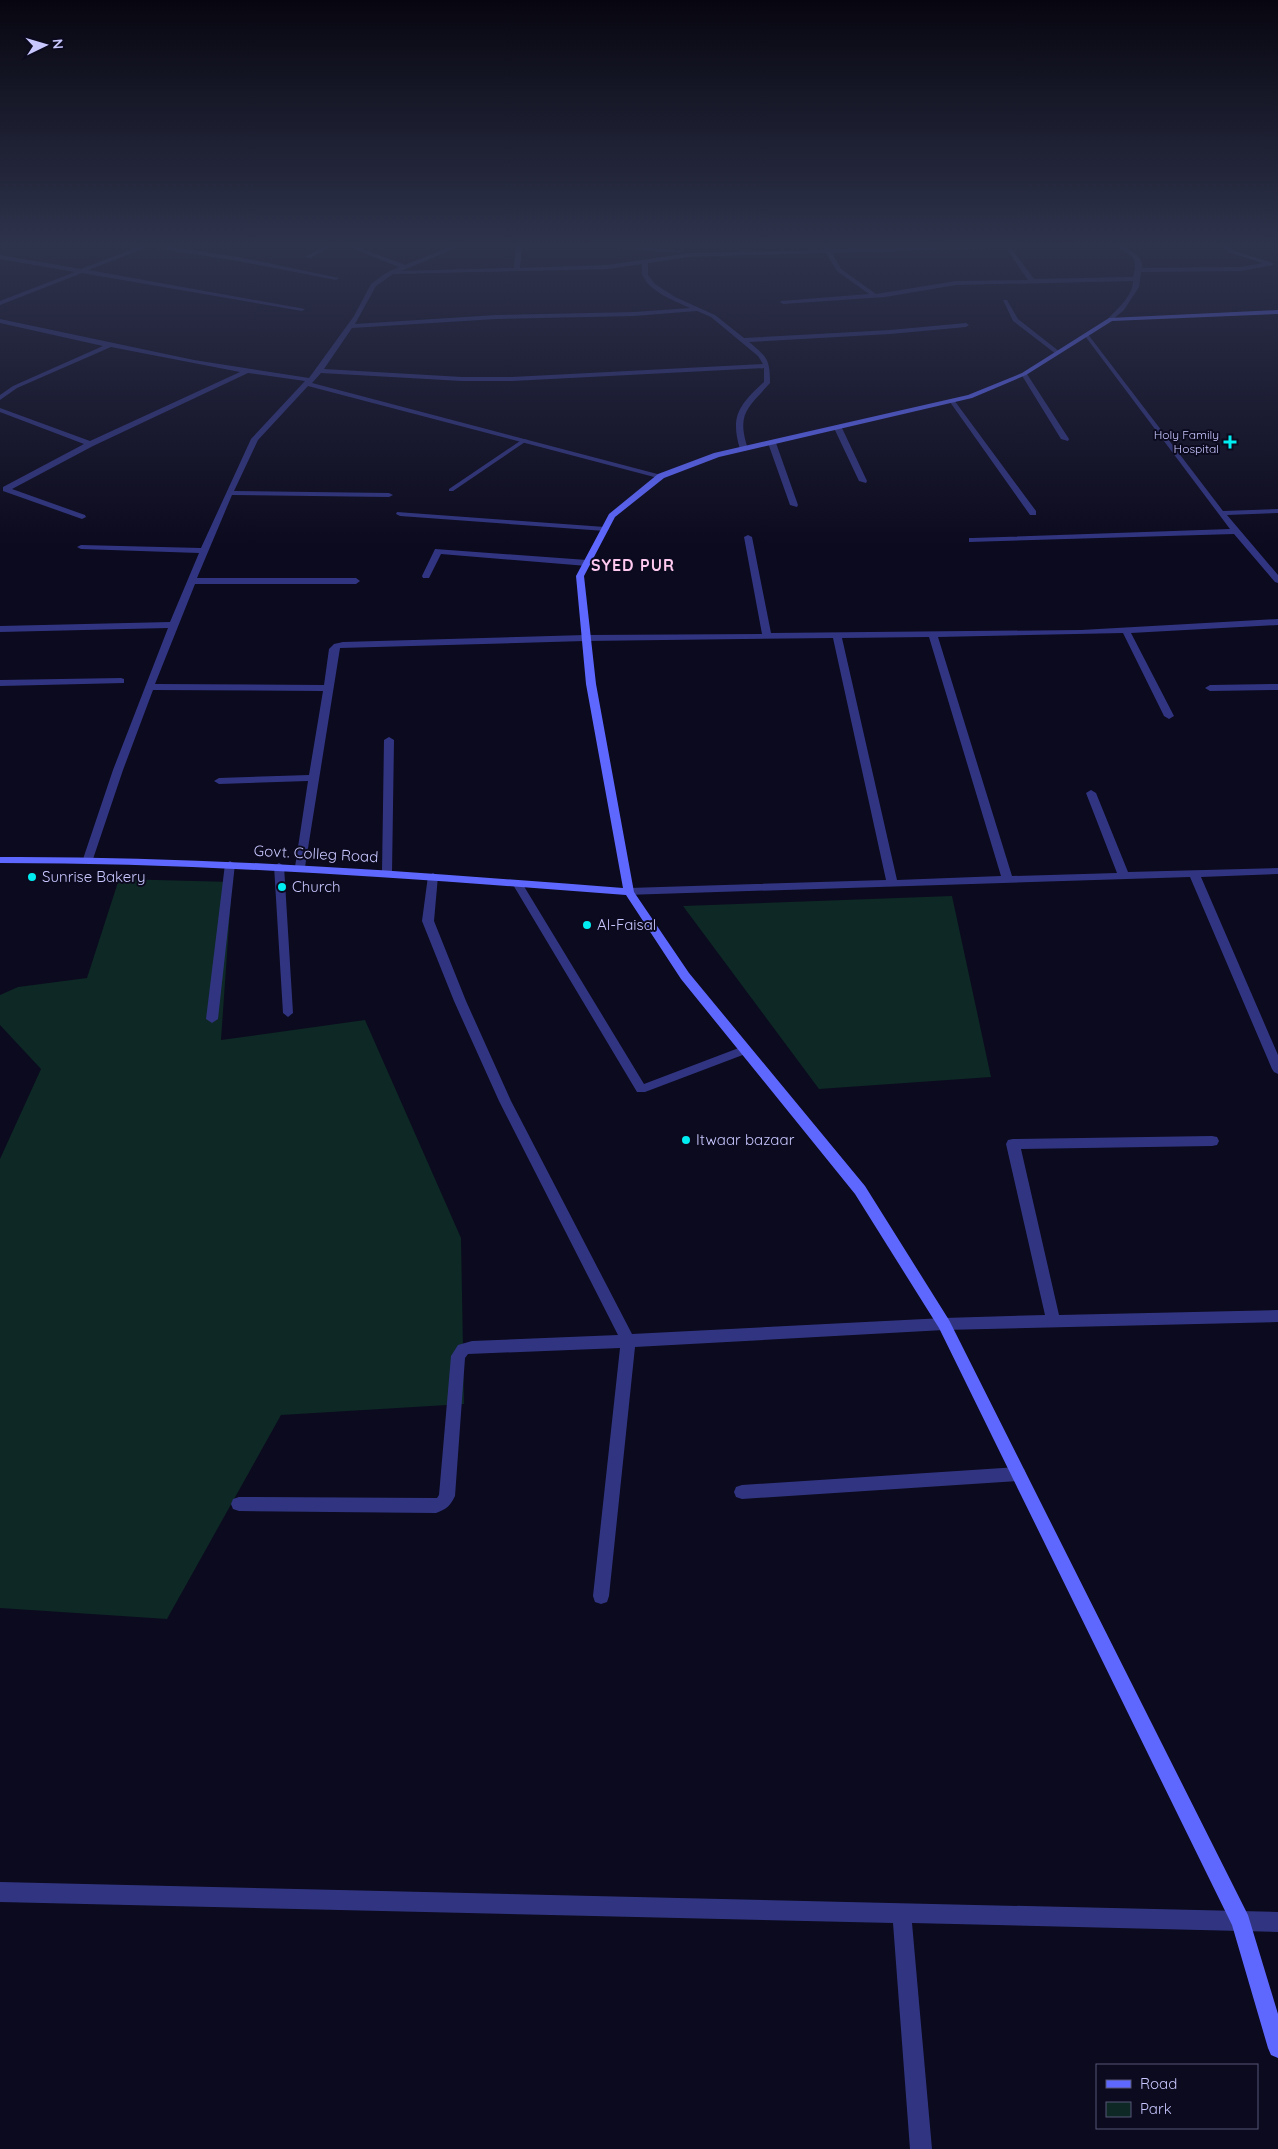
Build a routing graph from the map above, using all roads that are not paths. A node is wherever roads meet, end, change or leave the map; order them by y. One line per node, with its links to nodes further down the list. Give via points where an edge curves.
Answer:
1 (96, 343): 7 (street)
2 (338, 343): 10 (street)
3 (748, 343): 9 (street, via 761,355)
4 (1046, 343): 8 (street)
5 (1073, 343): 8 (main road)
6 (1093, 343): 32 (street)
7 (108, 346): 11 (street); 14 (street, via 15,387)
8 (1058, 352): 12 (main road)
9 (767, 366): 10 (street, via 512,379); 22 (street, via 767,383 752,396 738,417 738,433)
10 (319, 371): 13 (street)
11 (245, 372): 13 (street); 21 (street)
12 (1024, 374): 15 (main road); 18 (street)
13 (310, 382): 19 (street); 27 (street, via 255,439)
14 (0, 398)
15 (952, 402): 17 (main road); 31 (street)
16 (0, 410): 21 (street)
17 (838, 428): 20 (main road); 24 (street)
18 (1065, 439)
19 (525, 440): 23 (street); 25 (lane)
20 (772, 443): 22 (main road); 29 (street)
21 (90, 444): 26 (street)
22 (744, 449): 23 (main road, via 717,455)
23 (661, 476): 35 (main road, via 612,516)
24 (863, 482)
25 (451, 490)
26 (3, 491): 34 (street)
27 (229, 493): 28 (street); 40 (street)
28 (388, 496)
29 (794, 505)
30 (1278, 511): 32 (street)
31 (1032, 513)
32 (1221, 513): 36 (street)
33 (400, 514): 35 (street)
34 (82, 517)
35 (605, 529): 41 (main road)
36 (1238, 531): 38 (street); 43 (street)
37 (748, 537): 52 (street)
38 (972, 540)
39 (81, 547): 40 (street)
40 (204, 551): 44 (street)
41 (587, 564): 42 (street, via 438,551); 53 (main road, via 580,576)
42 (426, 576)
43 (1278, 580)
44 (191, 581): 45 (street); 47 (street)
45 (356, 581)
46 (1278, 622): 49 (street)
47 (173, 625): 48 (street); 56 (street)
48 (0, 629)
49 (1126, 630): 50 (street); 60 (street)
50 (933, 634): 51 (street); 75 (street)
51 (837, 635): 52 (street); 77 (street)
52 (767, 636): 53 (street)
53 (585, 638): 58 (street, via 343,644 334,649); 78 (main road)
54 (121, 681): 55 (street)
55 (0, 683)
56 (149, 687): 58 (street); 65 (street)
57 (1278, 687): 59 (street)
58 (328, 688): 62 (street)
59 (1210, 688)
60 (1169, 716)
61 (390, 740): 71 (street)
62 (314, 778): 63 (street); 69 (street)
63 (219, 781)
64 (1091, 793): 74 (street)
65 (88, 859): 66 (main road, Govt. Colleg Road); 67 (main road, Govt. Colleg Road)
66 (0, 860)
67 (230, 864): 68 (main road, Govt. Colleg Road); 80 (street)
68 (279, 866): 69 (main road, Govt. Colleg Road); 79 (lane)
69 (300, 867): 71 (main road, Govt. Colleg Road)
70 (1278, 871): 72 (street)
71 (387, 873): 73 (main road, Govt. Colleg Road)
72 (1194, 874): 74 (street); 82 (street)
73 (433, 876): 76 (main road, Govt. Colleg Road); 87 (street, via 428,921 460,1001 505,1101)
74 (1124, 876): 75 (street)
75 (1008, 880): 77 (street)
76 (517, 883): 78 (main road, Govt. Colleg Road); 81 (lane, via 641,1090)
77 (892, 883): 78 (street)
78 (629, 892): 81 (main road, via 685,976)
79 (288, 1012)
80 (212, 1019)
81 (744, 1050): 86 (main road, via 860,1190)
82 (1278, 1069)
83 (1212, 1141): 85 (street, via 1012,1144)
84 (1278, 1316): 85 (street)
85 (1053, 1321): 86 (street)
86 (944, 1324): 87 (street); 88 (main road)
87 (628, 1342): 90 (street, via 462,1349 458,1356 447,1496 436,1506); 91 (street)
88 (1018, 1474): 89 (street); 94 (main road)
89 (742, 1492)
90 (238, 1504)
91 (601, 1596)
92 (0, 1892): 93 (street)
93 (902, 1914): 94 (street); 97 (street)
94 (1241, 1922): 95 (street); 96 (main road)
95 (1278, 1922)
96 (1278, 2048)
97 (921, 2149)

